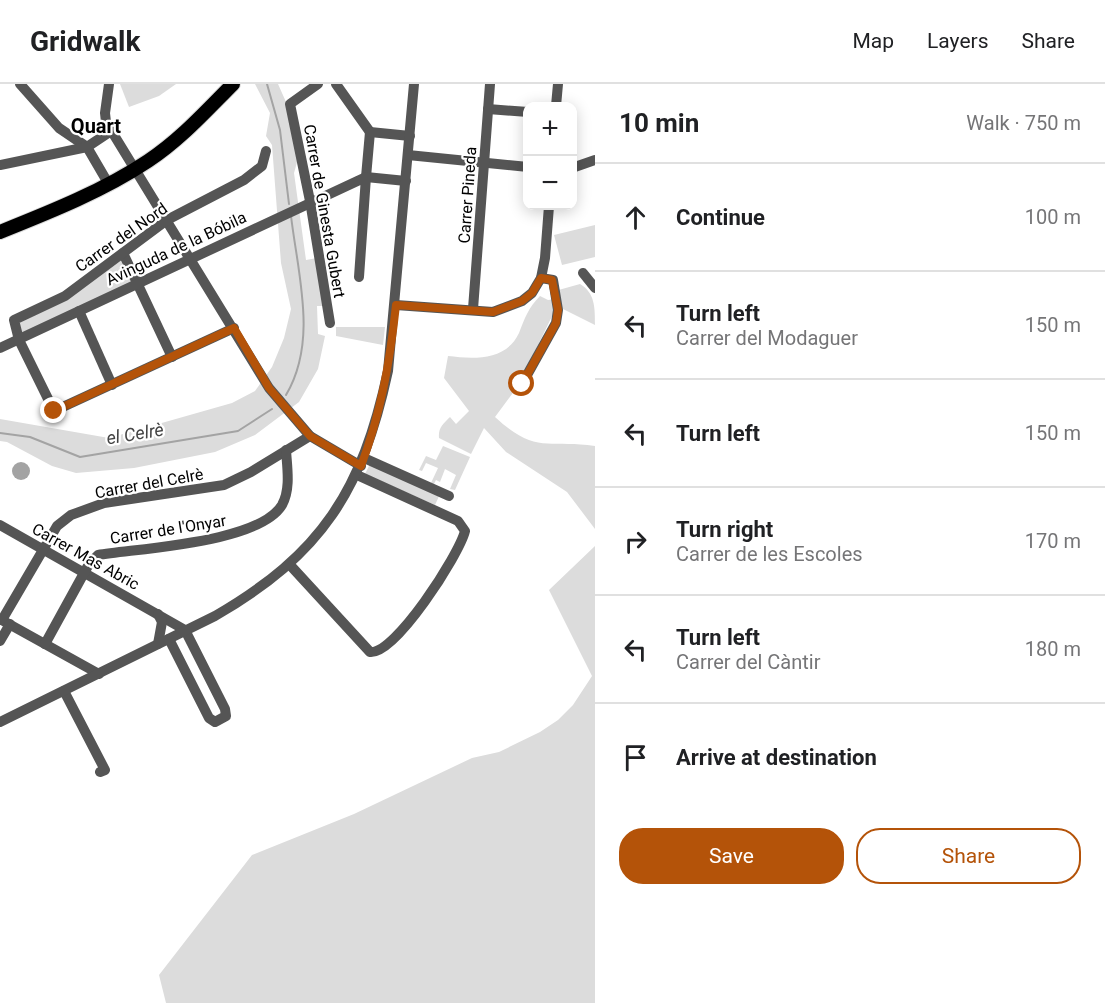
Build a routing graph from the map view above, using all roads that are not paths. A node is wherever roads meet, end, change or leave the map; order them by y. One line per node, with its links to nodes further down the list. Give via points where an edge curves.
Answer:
1 (20, 84): 15 (street, via 59,128)
2 (109, 84): 12 (street, via 105,113)
3 (233, 84): 23 (main road, via 184,133)
4 (318, 84): 27 (street, Carrer de Ginesta Gubert, via 290,104)
5 (336, 84): 13 (street)
6 (414, 84): 14 (street)
7 (490, 84): 10 (street, Carrer Pineda)
8 (558, 84): 9 (street)
9 (556, 102)
10 (488, 109): 11 (street); 19 (street, Carrer Pineda)
11 (523, 112)
12 (111, 131): 15 (street); 23 (street)
13 (370, 132): 14 (street); 24 (street)
14 (410, 136): 17 (street)
15 (87, 147): 20 (street); 26 (street)
16 (266, 152): 29 (street, Carrer del Nord, via 262,166 244,180)
17 (408, 155): 19 (street); 25 (street)
18 (595, 160): 22 (street)
19 (484, 164): 21 (street); 39 (street, Carrer Pineda)
20 (0, 165)
21 (523, 167)
22 (577, 167)
23 (134, 169): 26 (main road); 29 (street)
24 (366, 177): 25 (street); 27 (street, Avinguda de la Bóbila); 34 (street)
25 (406, 181): 38 (street)
26 (108, 183): 30 (main road, via 59,209)
27 (310, 201): 32 (street, Avinguda de la Bóbila); 41 (street, Carrer de Ginesta Gubert)
28 (549, 210): 35 (street)
29 (167, 220): 31 (street, Carrer del Nord); 32 (street)
30 (0, 232)
31 (123, 253): 36 (street); 43 (street, Carrer del Nord, via 65,296 14,320)
32 (192, 258): 36 (street, Avinguda de la Bóbila); 42 (street)
33 (583, 273): 37 (street)
34 (359, 277)
35 (541, 278): 39 (street, via 532,293 506,309); 46 (street, via 552,280 558,310 556,323)
36 (137, 284): 40 (street, Avinguda de la Bóbila); 45 (street)
37 (595, 288)
38 (396, 305): 39 (street); 50 (street, via 379,414)
39 (473, 309)
40 (78, 311): 43 (street, Avinguda de la Bóbila); 47 (street)
41 (330, 323)
42 (234, 328): 45 (street); 48 (street, via 269,388)
43 (19, 340): 44 (street, Avinguda de la Bóbila); 47 (street, via 54,411)
44 (0, 348)
45 (172, 357): 47 (street)
46 (522, 384)
47 (112, 385)
48 (310, 436): 49 (street, Carrer del Celrè); 50 (street)
49 (286, 450): 53 (street, Carrer del Celrè, via 224,485 104,503 70,515 57,526); 55 (street, Carrer de l'Onyar, via 284,502 265,519 246,530 218,538 98,555)
50 (360, 466): 51 (street); 54 (street, via 335,512); 54 (street, via 458,521 465,531 463,540 441,577 398,634 381,650 370,652)
51 (449, 496)
52 (0, 525): 53 (street, Carrer Mas Abric)
53 (43, 549): 55 (street, Carrer Mas Abric); 57 (street, Carrer del Celrè)
54 (290, 565): 58 (street, via 249,597)
55 (85, 572): 56 (street, Carrer Mas Abric); 61 (street, Carrer de l'Onyar)
56 (158, 614): 58 (street, Carrer Mas Abric); 62 (street, via 162,622)
57 (4, 621): 60 (street, Carrer del Celrè); 61 (street)
58 (185, 630): 59 (street); 59 (street, via 226,716 215,722 209,718)
59 (169, 639): 62 (street)
60 (0, 641)
61 (45, 644): 63 (street)
62 (158, 644): 63 (street)
63 (99, 674): 64 (street)
64 (64, 691): 65 (street); 66 (street, via 105,770)
65 (0, 722)
66 (100, 772)

